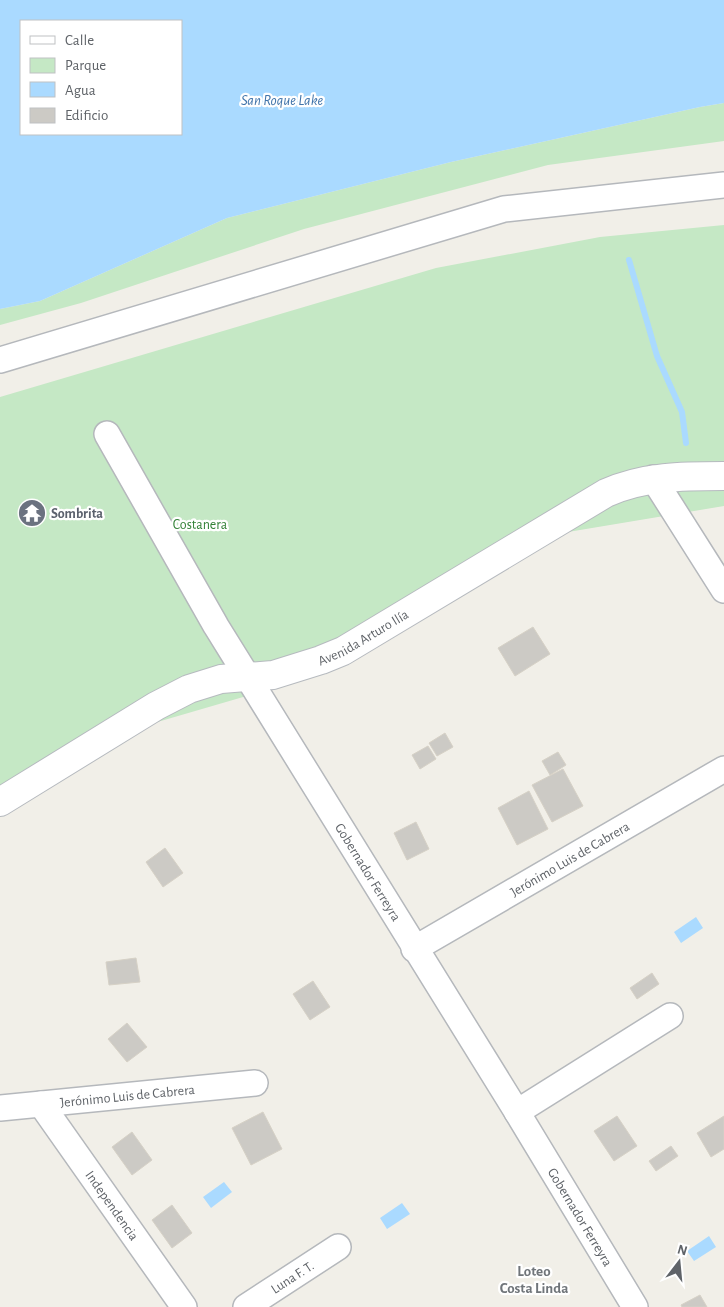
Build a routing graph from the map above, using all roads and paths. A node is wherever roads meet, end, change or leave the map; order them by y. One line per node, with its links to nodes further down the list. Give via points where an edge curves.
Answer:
1 (724, 185): 2 (street, via 504,209)
2 (0, 360)
3 (107, 434): 7 (street, Gobernador Ferreyra, via 216,626)
4 (724, 476): 5 (main road, Avenida Arturo Ilía)
5 (653, 478): 6 (street); 7 (main road, Avenida Arturo Ilía, via 620,486 591,501 343,651 297,668)
6 (724, 590)
7 (250, 678): 9 (main road, Avenida Arturo Ilía, via 221,679 189,689); 10 (street, Gobernador Ferreyra)
8 (724, 769): 10 (street, Jerónimo Luis de Cabrera)
9 (0, 802)
10 (414, 949): 15 (street, Gobernador Ferreyra)
11 (670, 1016): 15 (street)
12 (255, 1083): 13 (street, Jerónimo Luis de Cabrera)
13 (41, 1104): 14 (street, Jerónimo Luis de Cabrera); 17 (street, Independencia)
14 (0, 1108)
15 (517, 1112): 19 (street, Gobernador Ferreyra)
16 (338, 1247): 18 (street, Luna F. T.)
17 (184, 1307)
18 (246, 1307)
19 (635, 1307)

